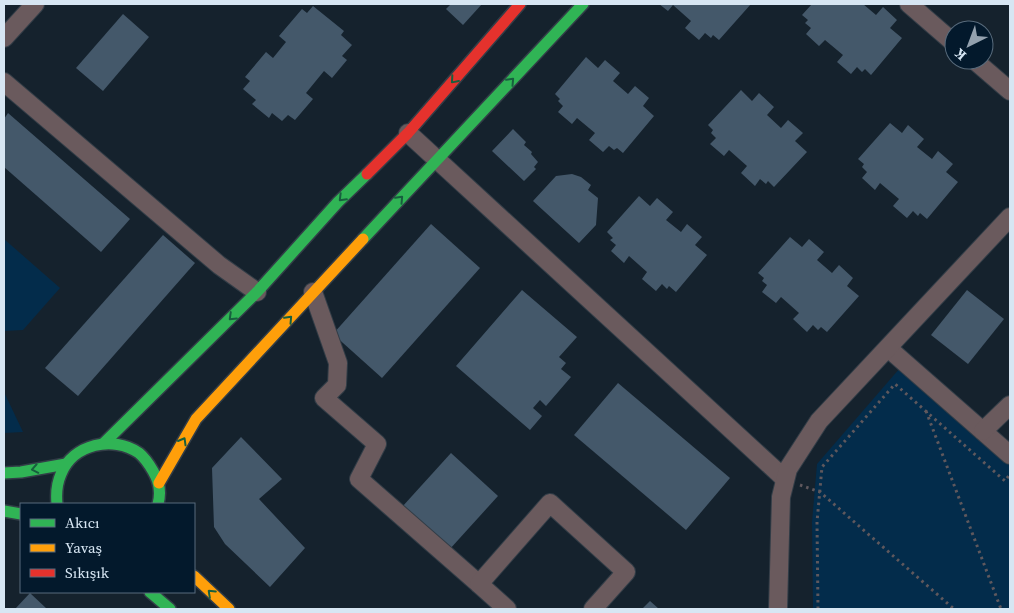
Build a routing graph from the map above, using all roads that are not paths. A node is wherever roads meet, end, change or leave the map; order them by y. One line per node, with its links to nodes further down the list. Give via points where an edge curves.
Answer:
1 (35, 4): 6 (street)
2 (520, 4): 10 (street, one-way to 10)
3 (583, 4): 11 (street, one-way to 3)
4 (909, 4): 5 (street)
5 (944, 34)
6 (4, 38)
7 (986, 70): 9 (street)
8 (4, 82): 13 (street, via 219,265)
9 (1010, 91)
10 (408, 133): 11 (street); 13 (street, one-way to 13, via 338,202)
11 (436, 160): 14 (street, one-way to 11); 22 (street)
12 (1010, 218): 15 (street)
13 (258, 292): 18 (street, one-way to 18)
14 (314, 292): 23 (street, one-way to 14, via 196,419); 29 (street, via 338,363 337,385 324,398 377,444 359,479)
15 (888, 348): 17 (street); 22 (street, via 820,421 788,469)
16 (1010, 405): 17 (street)
17 (983, 431): 19 (street)
18 (104, 443): 20 (street, via 76,453); 23 (street, via 132,449 153,469)
19 (1010, 455)
20 (66, 464): 21 (street, one-way to 21); 24 (street, via 59,476)
21 (4, 473)
22 (785, 479): 35 (street, via 781,497)
23 (159, 483): 25 (street)
24 (57, 503)
25 (158, 503)
26 (4, 511): 27 (street)
27 (20, 514)
28 (195, 577): 32 (street, one-way to 28)
29 (479, 584): 33 (street); 34 (street, via 550,503 626,572)
30 (151, 593): 31 (street)
31 (170, 609)
32 (229, 609)
33 (506, 609)
34 (593, 609)
35 (778, 609)

